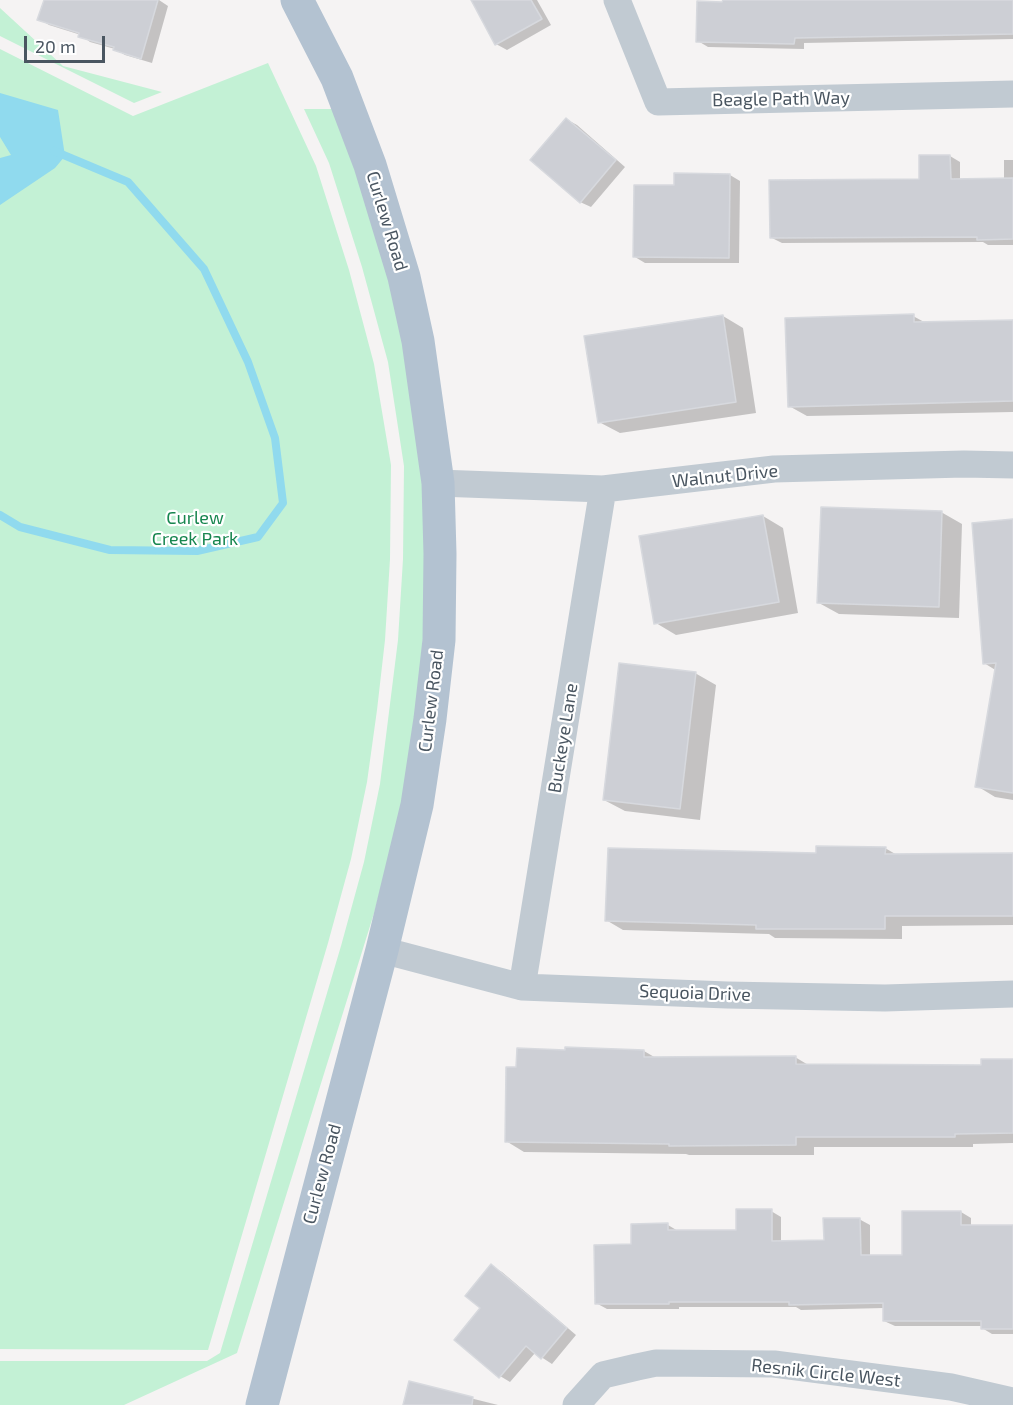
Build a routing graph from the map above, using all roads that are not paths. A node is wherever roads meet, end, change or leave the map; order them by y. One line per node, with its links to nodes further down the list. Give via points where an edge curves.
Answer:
1 (297, 0): 5 (main road, Curlew Road, via 337,78 370,165 404,277 418,341)
2 (617, 0): 3 (street, Beagle Path Way, via 658,102)
3 (1013, 94)
4 (1013, 465): 6 (street, Walnut Drive, via 774,470)
5 (438, 483): 6 (street, Walnut Drive); 7 (main road, Curlew Road, via 439,640 430,719 417,805)
6 (603, 489): 8 (street, Buckeye Lane)
7 (382, 951): 8 (street, Sequoia Drive); 11 (main road, Curlew Road)
8 (522, 987): 9 (street, Sequoia Drive, via 873,998)
9 (1013, 994)
10 (1013, 1401): 12 (street, Resnik Circle West, via 951,1387 774,1364 656,1363 603,1375)
11 (262, 1405)
12 (576, 1405)

